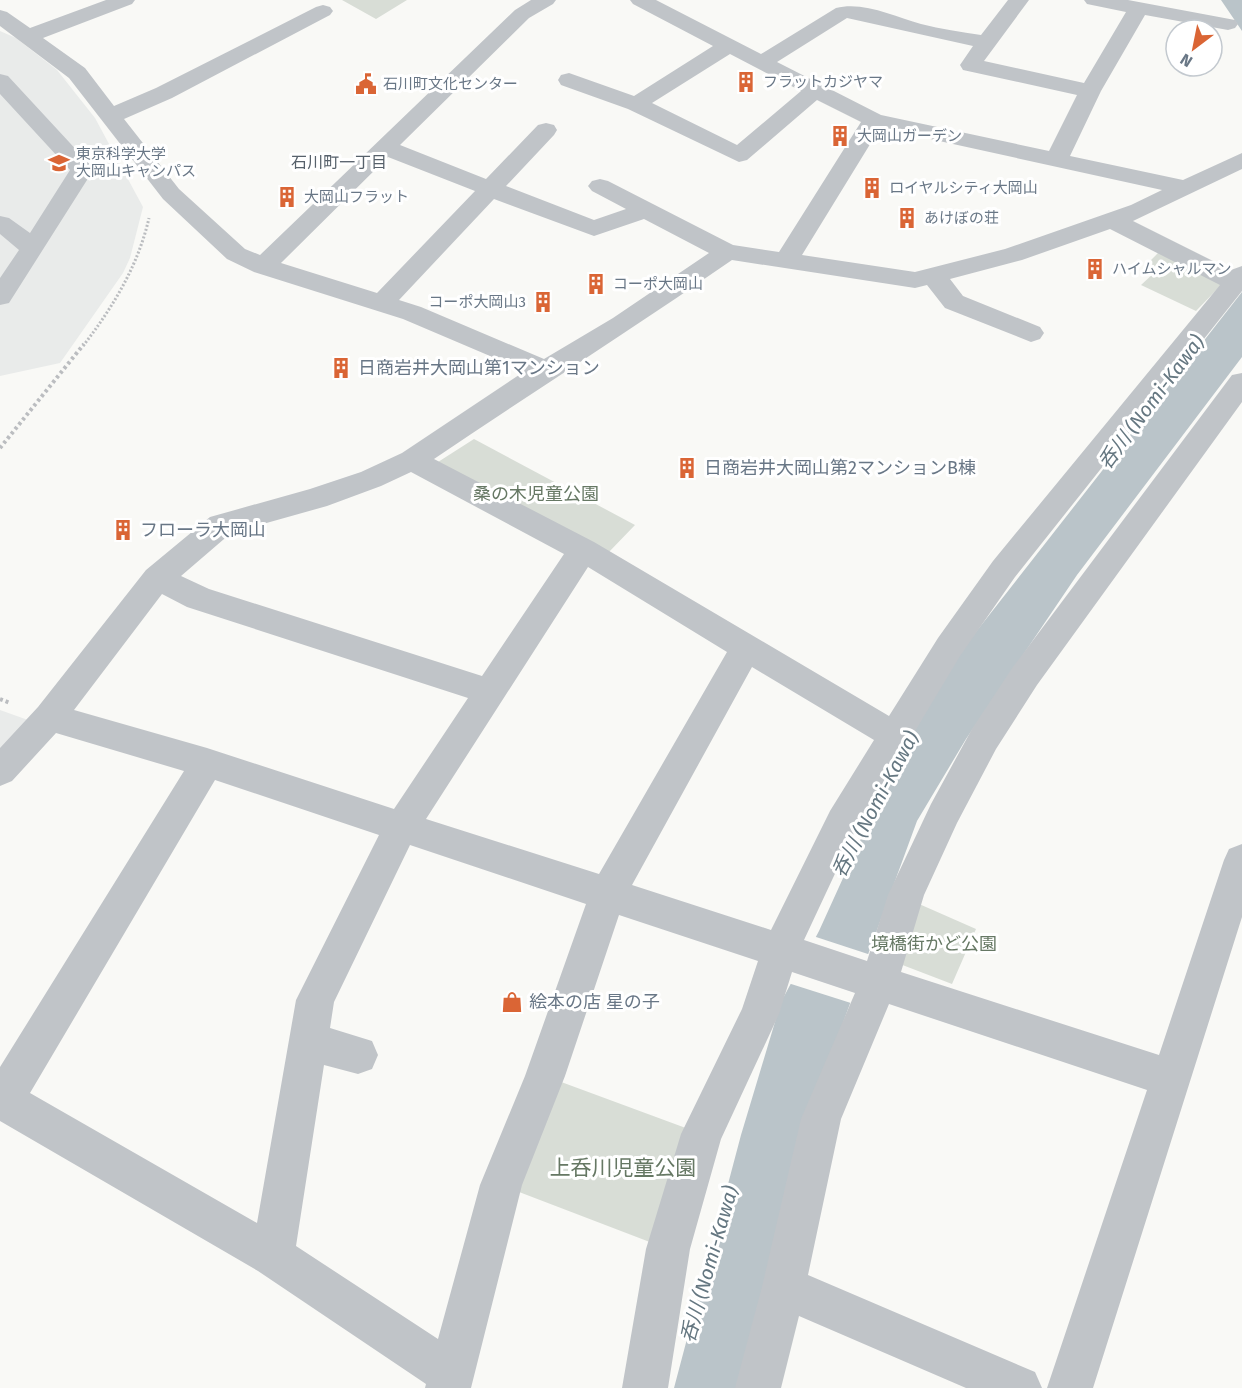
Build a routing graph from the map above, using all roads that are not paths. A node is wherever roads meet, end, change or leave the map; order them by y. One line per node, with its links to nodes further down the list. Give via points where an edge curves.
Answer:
1 (125, 0): 10 (street)
2 (546, 0): 22 (street, via 522,14)
3 (640, 0): 12 (street)
4 (1019, 0): 11 (street)
5 (1094, 0): 7 (street)
6 (1211, 0): 7 (street, via 1232,31)
7 (1140, 8): 17 (street)
8 (323, 11): 19 (street)
9 (0, 15): 10 (street)
10 (28, 36): 19 (street, via 77,73)
11 (986, 42): 13 (street, via 913,28 857,11 843,12); 17 (street, via 971,65)
12 (728, 46): 13 (street); 18 (street)
13 (761, 63): 16 (street)
14 (569, 80): 18 (street)
15 (0, 81): 31 (street, via 82,169)
16 (815, 90): 18 (street, via 739,156); 20 (street)
17 (1090, 91): 23 (street)
18 (636, 104)
19 (111, 116): 34 (street, via 171,194 236,254)
20 (874, 120): 23 (street); 33 (street)
21 (546, 130): 26 (street)
22 (386, 148): 26 (street); 34 (street)
23 (1056, 160): 27 (street)
24 (1242, 160): 27 (street)
25 (600, 186): 28 (street)
26 (489, 188): 28 (street, via 594,229); 38 (street)
27 (1187, 188): 29 (street)
28 (645, 210): 32 (street)
29 (1112, 220): 35 (street, via 1013,255); 36 (street)
30 (0, 223): 31 (street)
31 (32, 250): 37 (street)
32 (727, 252): 33 (street); 40 (street)
33 (787, 260): 35 (street, via 915,280)
34 (263, 266): 38 (street)
35 (933, 275): 39 (street, via 954,302)
36 (1239, 279): 48 (street, via 1004,570)
37 (0, 297)
38 (382, 303): 40 (street)
39 (1031, 333)
40 (546, 370): 42 (street)
41 (1242, 382): 55 (street, via 984,738 906,895)
42 (412, 460): 43 (street); 44 (street, via 360,483 221,525)
43 (583, 550): 45 (street); 46 (street)
44 (157, 578): 46 (street, via 198,598); 47 (street)
45 (747, 646): 48 (street); 53 (street)
46 (490, 692): 51 (street)
47 (51, 717): 49 (street); 50 (street)
48 (893, 735): 54 (street, via 842,822)
49 (207, 763): 51 (street); 59 (street)
50 (0, 771)
51 (402, 826): 53 (street); 56 (street, via 315,1000)
52 (1242, 860): 58 (street)
53 (608, 893): 54 (street); 62 (street, via 545,1076 501,1185)
54 (784, 951): 55 (street); 63 (street, via 760,1014 702,1134 668,1249)
55 (879, 982): 58 (street); 61 (street, via 821,1119)
56 (308, 1041): 57 (street); 60 (street)
57 (358, 1054)
58 (1170, 1078): 66 (street)
59 (2, 1099): 60 (street)
60 (273, 1256): 62 (street)
61 (784, 1287): 64 (street); 65 (street)
62 (450, 1381)
63 (645, 1388)
64 (758, 1388)
65 (1019, 1388)
66 (1070, 1388)

